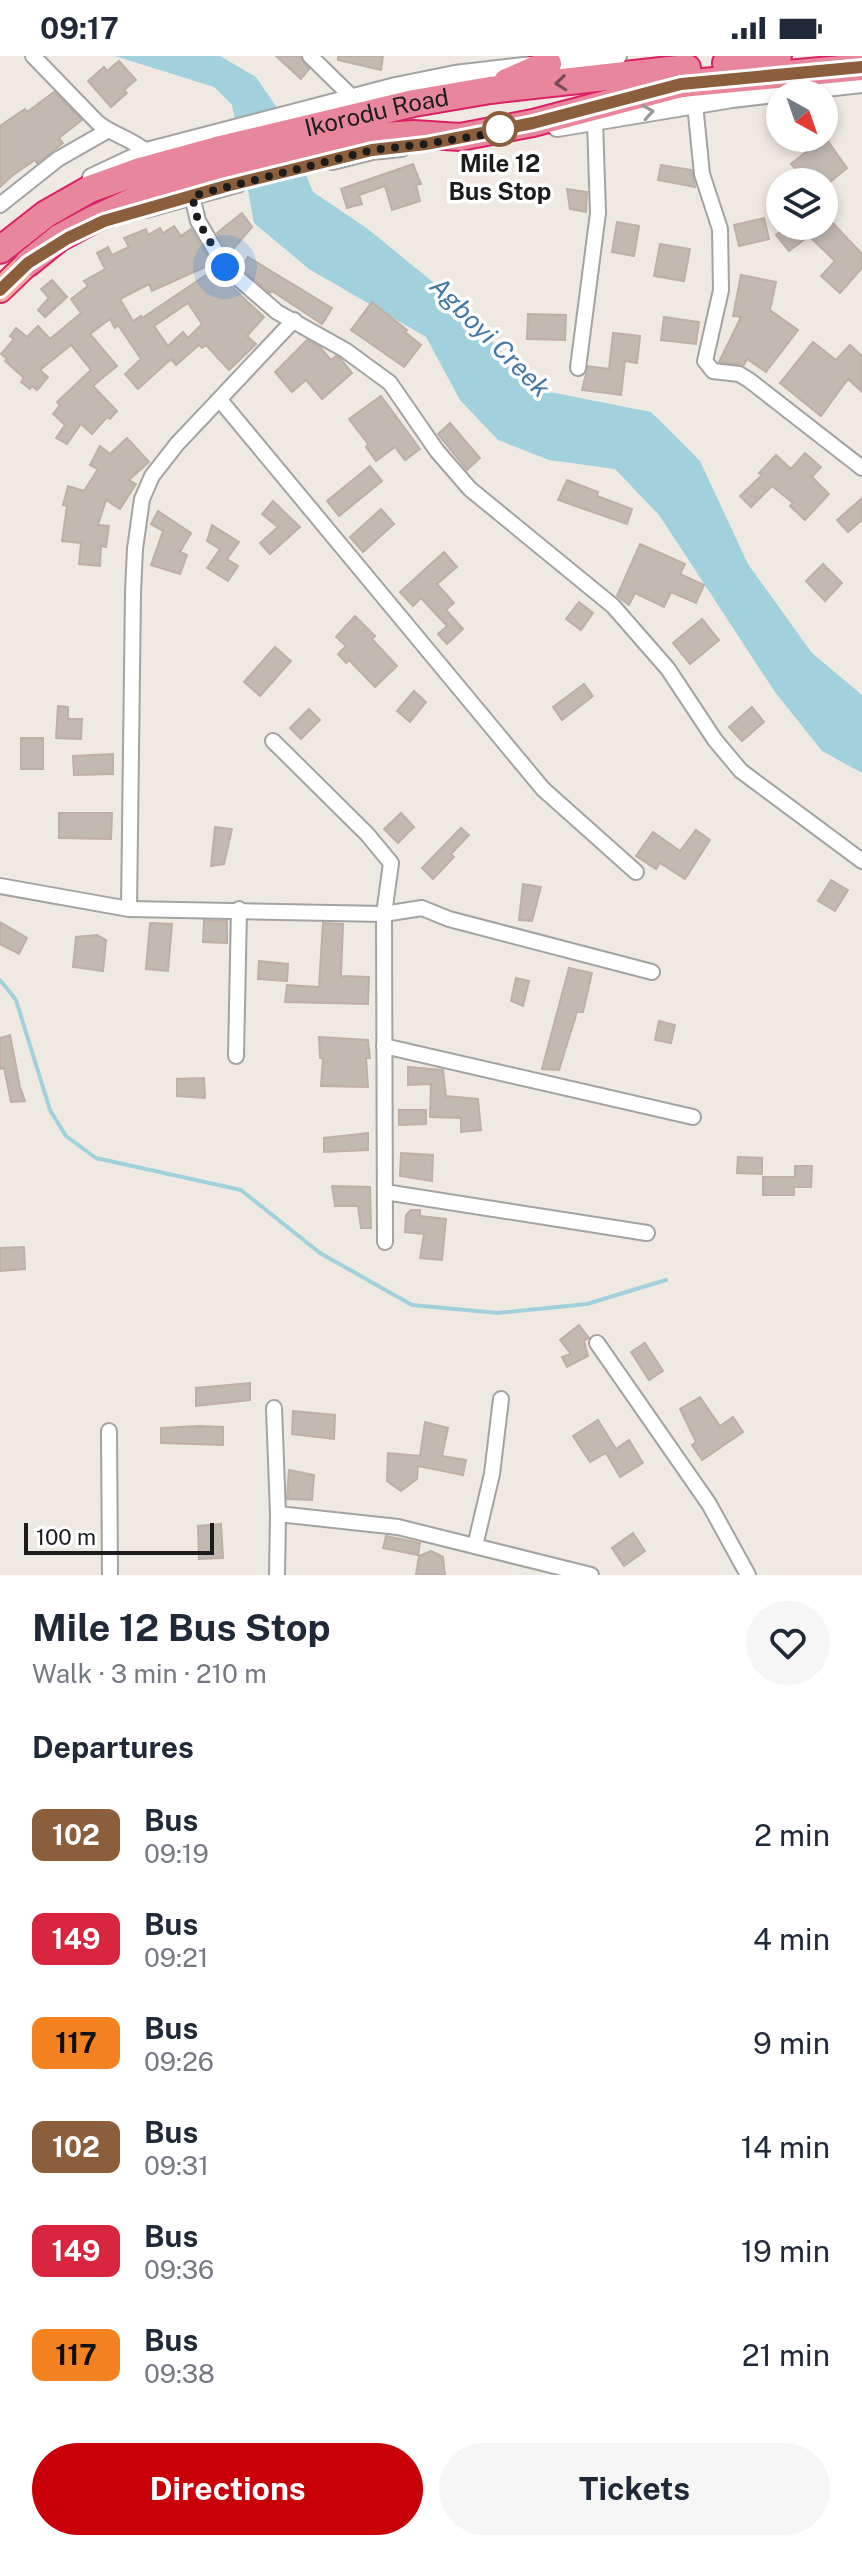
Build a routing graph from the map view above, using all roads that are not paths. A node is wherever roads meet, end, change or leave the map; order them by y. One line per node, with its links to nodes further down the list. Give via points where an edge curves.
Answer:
1 (33, 56): 14 (street)
2 (310, 56): 11 (street)
3 (617, 56): 5 (street, Ikorodu Road)
4 (778, 56): 10 (highway, Ikorodu Road, one-way to 10)
5 (548, 60): 10 (highway); 11 (street, Ikorodu Road)
6 (862, 67): 7 (highway, Ikorodu Road)
7 (820, 71): 8 (highway); 16 (highway, Ikorodu Road, via 681,84)
8 (862, 76)
9 (862, 83): 12 (street, Ikorodu Road)
10 (490, 90): 15 (highway, Ikorodu Road, via 414,103)
11 (354, 99): 15 (street, Ikorodu Road)
12 (695, 104): 13 (street, Ikorodu Road, one-way to 12); 27 (street, via 702,174 720,229 721,290 705,361 713,371 749,380)
13 (595, 121): 16 (street, Ikorodu Road); 25 (street, via 598,213)
14 (107, 131): 17 (street, via 134,140); 20 (street, via 58,159)
15 (317, 137): 16 (highway, Ikorodu Road); 18 (highway, Ikorodu Road); 18 (street, Ikorodu Road)
16 (460, 137)
17 (147, 152): 18 (street, Ikorodu Road); 21 (street, Ikorodu Road, via 41,209)
18 (220, 161): 19 (street, Ikorodu Road); 21 (highway, Ikorodu Road, via 140,171 90,189); 22 (highway, Ikorodu Road, via 94,219)
19 (192, 196): 22 (street, Ikorodu Road, via 104,221); 24 (street, via 198,221 225,267 277,312)
20 (0, 205)
21 (0, 247)
22 (28, 263): 23 (highway, Ikorodu Road)
23 (0, 290)
24 (294, 320): 26 (street); 29 (street, via 390,383 470,489 613,606 668,669 741,771)
25 (578, 368)
26 (220, 400): 30 (street, via 543,789); 32 (street, via 152,476 142,499 133,592)
27 (862, 468)
28 (273, 741): 34 (street, via 391,863)
29 (862, 861)
30 (636, 872)
31 (0, 886): 32 (street)
32 (129, 909): 33 (street)
33 (239, 909): 34 (street); 37 (street)
34 (384, 914): 35 (street, via 422,908); 36 (street)
35 (652, 972)
36 (384, 1046): 38 (street); 39 (street)
37 (236, 1056)
38 (693, 1117)
39 (385, 1192): 40 (street); 41 (street)
40 (647, 1233)
41 (385, 1242)
42 (597, 1343): 51 (street, via 709,1504)
43 (501, 1399): 47 (street, via 492,1474)
44 (274, 1408): 46 (street)
45 (109, 1431): 48 (street)
46 (278, 1514): 47 (street, via 398,1527); 49 (street)
47 (475, 1546): 50 (street)
48 (110, 1575)
49 (277, 1575)
50 (591, 1575)
51 (748, 1575)

